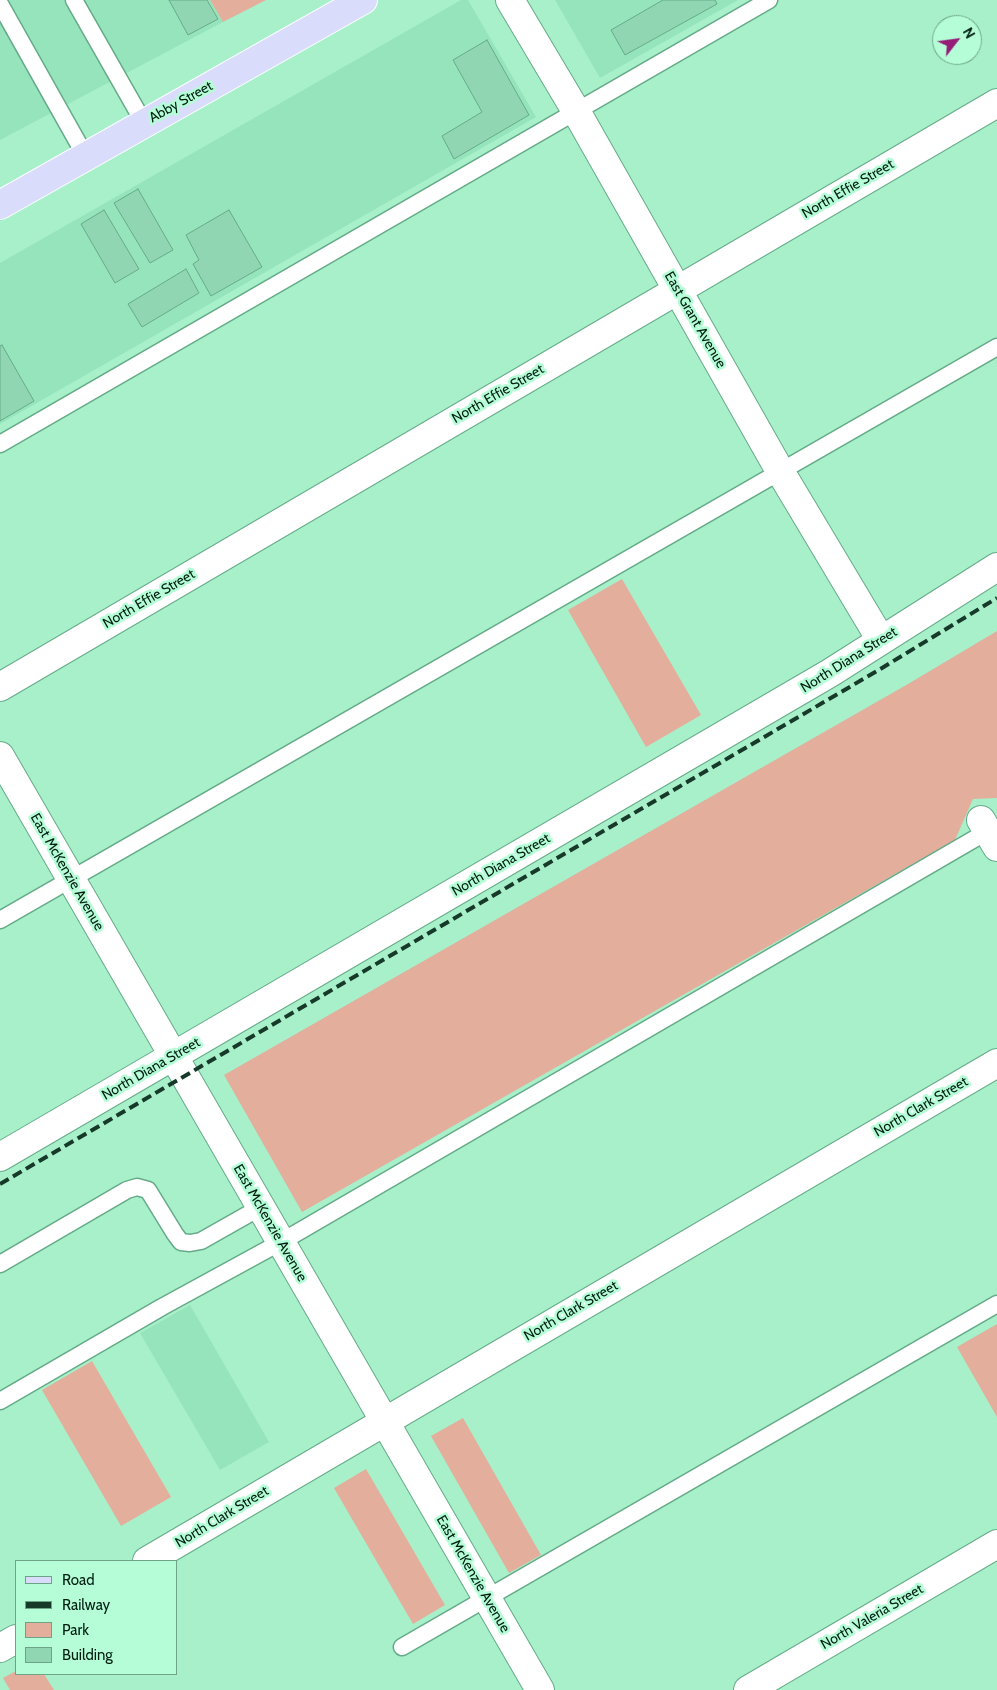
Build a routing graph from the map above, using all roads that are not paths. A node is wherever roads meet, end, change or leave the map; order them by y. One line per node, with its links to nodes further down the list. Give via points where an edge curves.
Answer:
1 (74, 0): 8 (lane)
2 (363, 0): 8 (main road, Abby Street)
3 (510, 0): 7 (street, East Grant Avenue)
4 (769, 0): 7 (lane)
5 (1, 2): 9 (lane)
6 (997, 103): 11 (street, North Effie Street)
7 (576, 111): 11 (street, East Grant Avenue); 13 (lane)
8 (144, 123): 9 (main road, Abby Street)
9 (86, 157): 10 (main road, Abby Street)
10 (0, 205)
11 (677, 289): 14 (street, East Grant Avenue); 17 (street, North Effie Street)
12 (997, 347): 14 (lane)
13 (0, 444)
14 (780, 471): 16 (street, East Grant Avenue); 20 (lane)
15 (997, 567): 16 (street, North Diana Street)
16 (881, 640): 22 (street, North Diana Street, via 830,673)
17 (0, 687)
18 (0, 756): 20 (street, East McKenzie Avenue)
19 (991, 831): 26 (lane)
20 (72, 879): 21 (lane); 22 (street, East McKenzie Avenue)
21 (0, 920)
22 (174, 1056): 24 (street, North Diana Street); 25 (street, East McKenzie Avenue)
23 (997, 1063): 30 (street, North Clark Street)
24 (0, 1157)
25 (261, 1207): 26 (street, East McKenzie Avenue); 27 (lane, via 201,1241 181,1242 148,1190 137,1187)
26 (281, 1242): 29 (lane); 30 (street, East McKenzie Avenue)
27 (0, 1264)
28 (997, 1304): 33 (lane)
29 (0, 1401)
30 (384, 1421): 32 (street, North Clark Street); 33 (street, East McKenzie Avenue)
31 (997, 1544): 38 (street, North Valeria Street)
32 (149, 1560)
33 (487, 1598): 35 (lane); 37 (street, East McKenzie Avenue)
34 (15, 1640): 36 (street)
35 (402, 1646)
36 (0, 1648)
37 (540, 1690)
38 (748, 1690)

